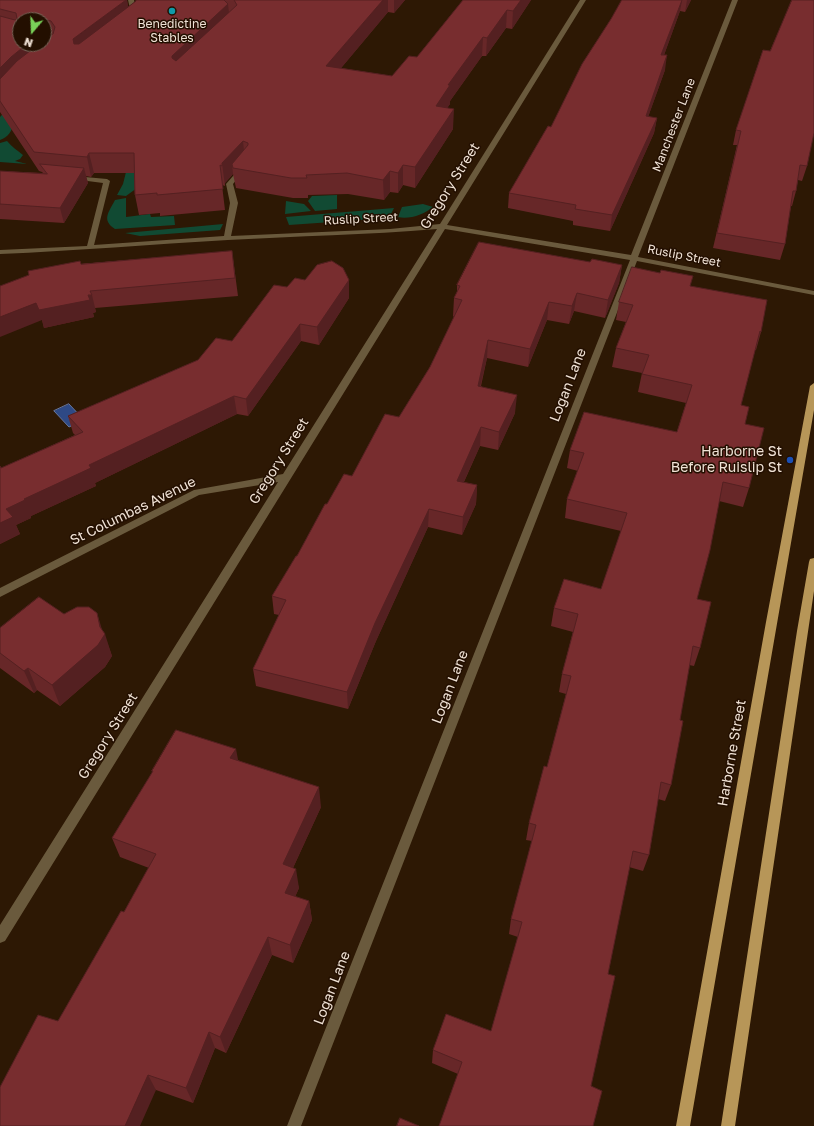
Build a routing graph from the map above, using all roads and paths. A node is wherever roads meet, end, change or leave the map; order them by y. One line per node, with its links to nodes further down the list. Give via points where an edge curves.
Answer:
1 (583, 0): 8 (street, Gregory Street)
2 (735, 0): 12 (street, Manchester Lane)
3 (132, 3): 4 (street); 5 (street, via 135,18)
4 (125, 5)
5 (129, 22)
6 (246, 164): 9 (street, via 229,184 234,203)
7 (64, 177): 10 (street, via 106,181)
8 (441, 226): 9 (street, Ruslip Street, via 390,231); 12 (street, Ruslip Street); 15 (street, Gregory Street)
9 (228, 238): 10 (street, Ruslip Street)
10 (90, 248): 11 (street, Ruslip Street)
11 (0, 252)
12 (633, 258): 13 (street, Ruslip Street); 19 (street, Logan Lane)
13 (814, 293)
14 (814, 386): 20 (main road, Harborne Street)
15 (286, 477): 17 (street, St Columbas Avenue, via 197,492); 18 (street, Gregory Street)
16 (814, 562): 21 (main road, via 800,639)
17 (0, 593)
18 (0, 937)
19 (294, 1126)
20 (682, 1126)
21 (728, 1126)

